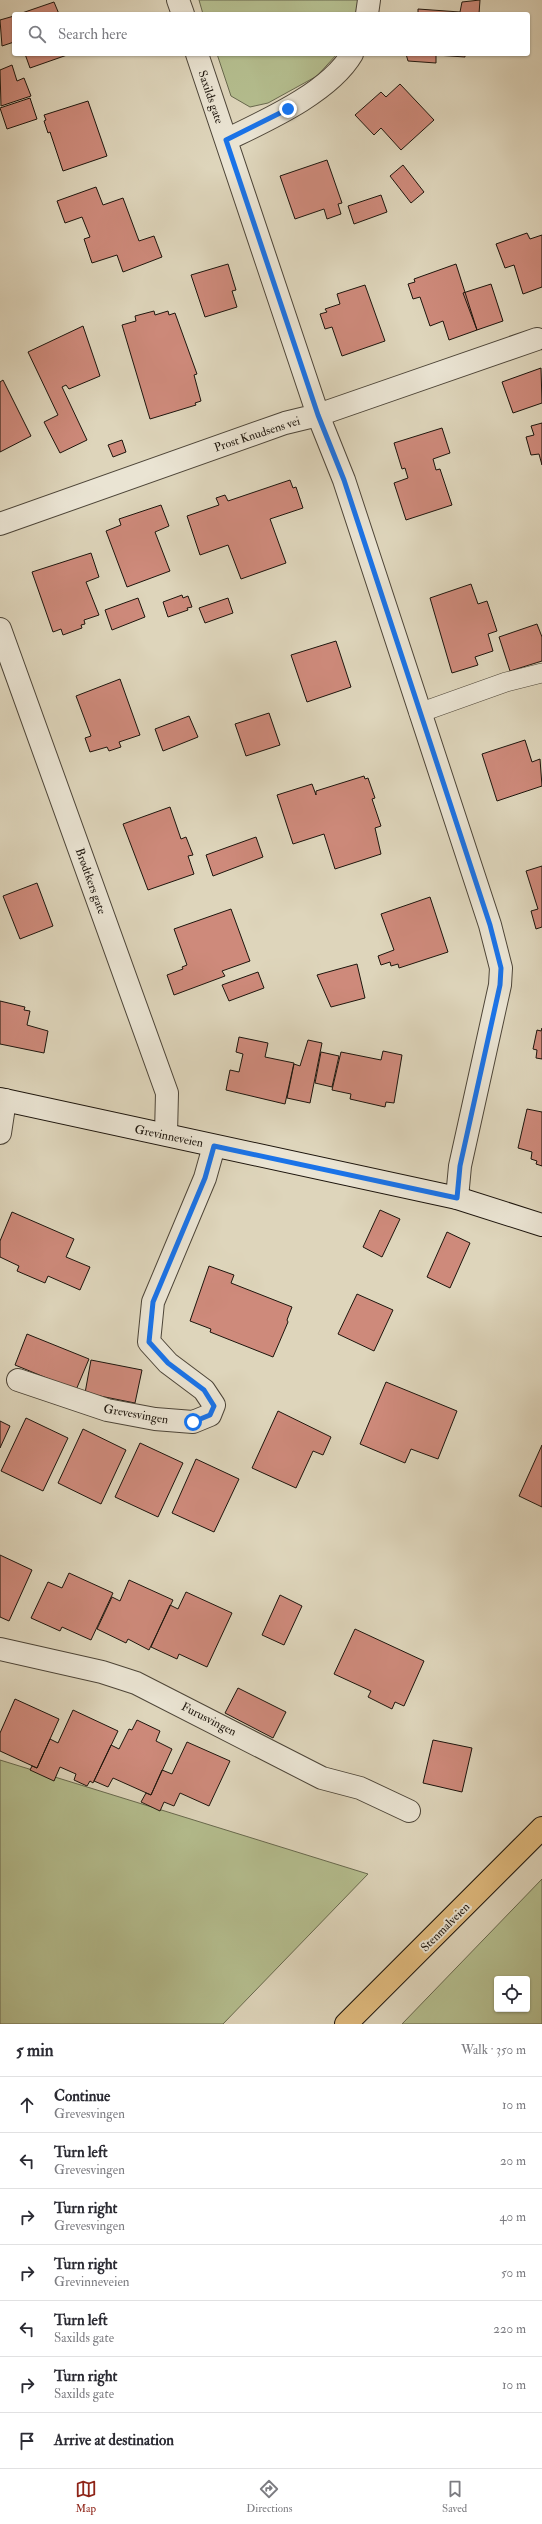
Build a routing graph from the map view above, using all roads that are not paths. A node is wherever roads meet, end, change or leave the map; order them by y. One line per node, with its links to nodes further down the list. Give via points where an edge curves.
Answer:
1 (178, 0): 3 (street)
2 (369, 0): 4 (street)
3 (182, 12)
4 (367, 12)
5 (198, 56): 7 (street, Saxilds gate)
6 (350, 56): 7 (street, Saxilds gate, via 326,82 288,109)
7 (226, 140): 9 (street, Saxilds gate)
8 (537, 339): 9 (street, Prost Knudsens vei)
9 (318, 415): 10 (street, Prost Knudsens vei, via 285,422); 13 (street, Saxilds gate, via 344,480)
10 (0, 524)
11 (0, 629): 16 (street, Brødtkers gate, via 167,1093)
12 (542, 673): 13 (lane, via 506,682)
13 (419, 713): 18 (street, Saxilds gate, via 490,925 501,968 500,985 460,1166)
14 (2, 1100): 15 (street, Grevinneveien); 16 (street, Grevinneveien)
15 (0, 1133)
16 (166, 1134): 17 (street, Grevinneveien)
17 (214, 1146): 18 (street, Grevinneveien); 20 (street, Grevesvingen, via 205,1178 153,1302 149,1342 168,1363 204,1390 214,1406 210,1415 193,1422 154,1419 107,1410)
18 (457, 1198): 19 (street, Grevinneveien)
19 (542, 1225)
20 (18, 1380)
21 (0, 1649): 22 (street, Furusvingen, via 102,1672 136,1683 322,1778 360,1788)
22 (409, 1811)
23 (542, 1828): 24 (main road, Stenmalveien)
24 (346, 2024)

